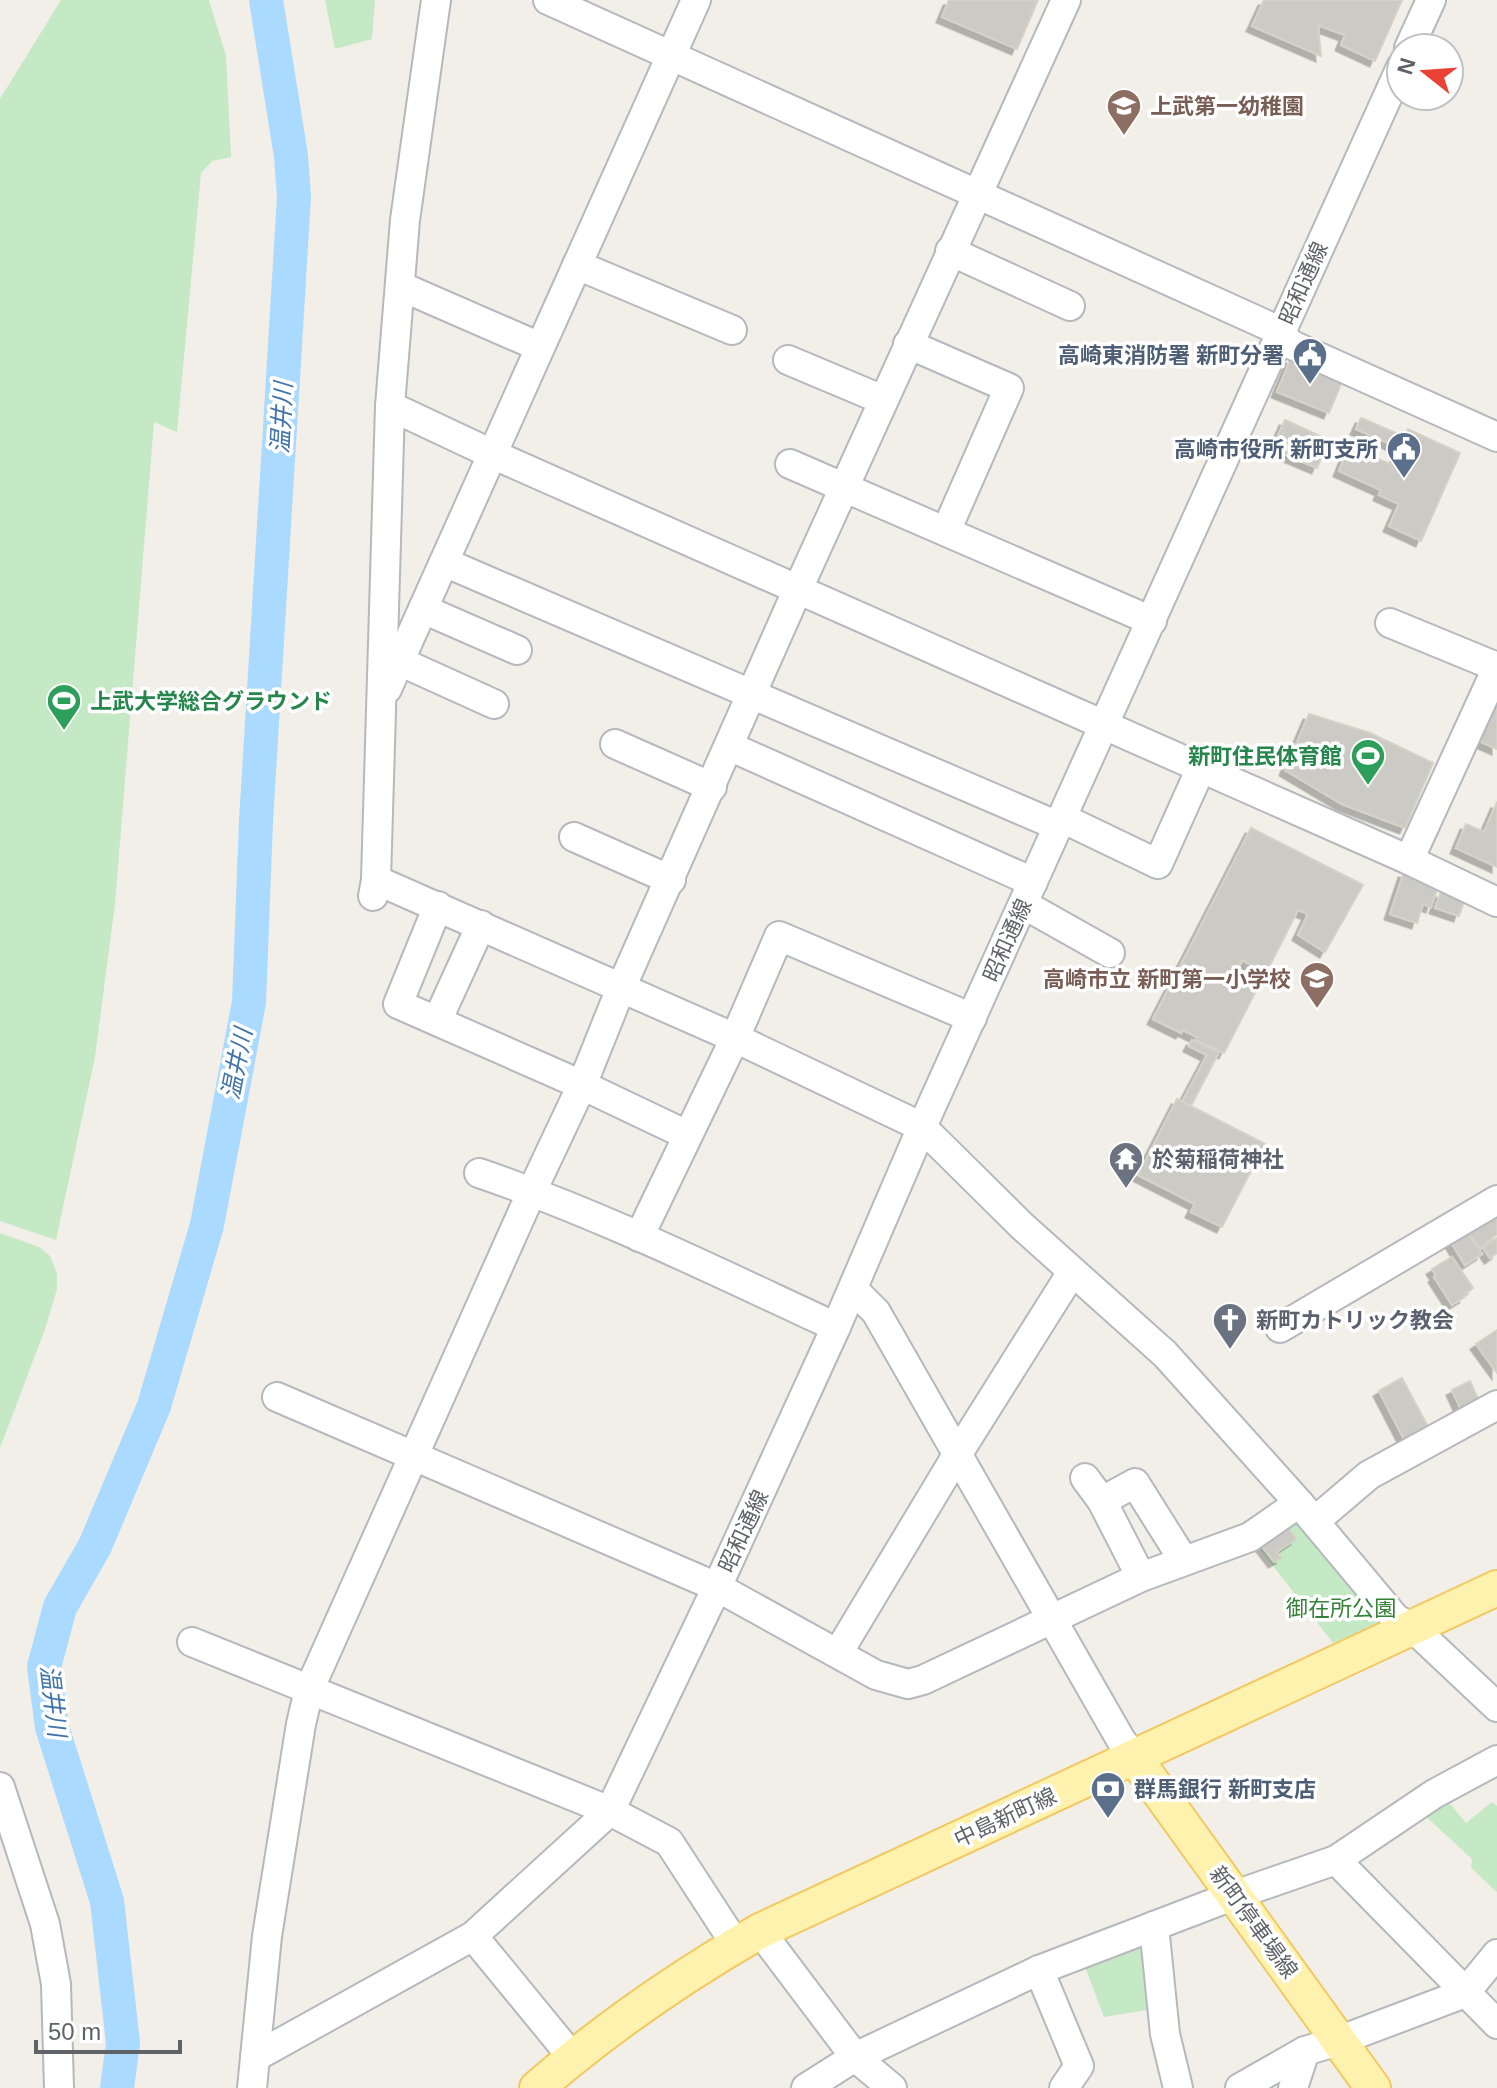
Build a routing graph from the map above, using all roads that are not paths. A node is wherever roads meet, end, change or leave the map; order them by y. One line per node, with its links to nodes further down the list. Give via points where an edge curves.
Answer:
1 (436, 0): 12 (street)
2 (548, 0): 7 (street)
3 (696, 0): 7 (street)
4 (1066, 0): 9 (street)
5 (1431, 0): 6 (street)
6 (1416, 32)
7 (671, 55): 9 (street); 11 (street)
8 (1385, 102): 15 (street, 昭和通線)
9 (976, 193): 10 (street); 15 (street, via 1271,327)
10 (950, 251): 13 (street); 16 (street)
11 (577, 265): 14 (street); 17 (street)
12 (400, 286): 17 (street); 20 (street)
13 (1070, 306)
14 (732, 330)
15 (1279, 336): 21 (street); 29 (street, 昭和通線)
16 (908, 344): 19 (street); 25 (street, via 1009,388)
17 (540, 347): 22 (street)
18 (788, 360): 19 (street)
19 (883, 400): 24 (street)
20 (390, 406): 22 (street); 35 (street)
21 (1497, 437)
22 (492, 454): 26 (street); 27 (street)
23 (790, 464): 24 (street)
24 (844, 486): 25 (street); 27 (street)
25 (946, 531): 29 (street)
26 (444, 562): 28 (street); 34 (street)
27 (797, 591): 34 (street); 37 (street)
28 (423, 609): 31 (street); 32 (street)
29 (1152, 621): 37 (street, 昭和通線)
30 (1390, 623): 33 (street)
31 (517, 650)
32 (399, 661): 35 (street); 36 (street)
33 (1497, 668): 44 (street)
34 (753, 695): 39 (street); 42 (street)
35 (380, 704): 48 (street, via 374,890)
36 (494, 704)
37 (1104, 726): 40 (street); 42 (street, 昭和通線)
38 (615, 744): 41 (street)
39 (731, 747): 41 (street); 46 (street)
40 (1201, 768): 42 (street, via 1158,864); 44 (street)
41 (712, 787): 45 (street)
42 (1060, 822): 46 (street, 昭和通線)
43 (574, 837): 45 (street)
44 (1409, 860): 47 (street)
45 (671, 880): 51 (street)
46 (1028, 893): 50 (street); 52 (street, 昭和通線)
47 (1497, 902)
48 (438, 906): 49 (street); 53 (street, via 398,1004)
49 (481, 925): 51 (street); 53 (street)
50 (1110, 953)
51 (621, 988): 54 (street); 55 (street)
52 (972, 1018): 54 (street, via 779,936); 56 (street, 昭和通線)
53 (437, 1021): 55 (street)
54 (735, 1038): 56 (street); 57 (street)
55 (582, 1085): 57 (street); 59 (street)
56 (922, 1127): 62 (street); 63 (street, 昭和通線)
57 (687, 1135): 61 (street)
58 (479, 1173): 59 (street)
59 (532, 1191): 61 (street); 69 (street)
60 (1495, 1206): 65 (street)
61 (639, 1237): 64 (street)
62 (1072, 1272): 68 (street); 70 (street, via 1165,1354)
63 (853, 1289): 64 (street, 昭和通線); 68 (street, via 876,1312)
64 (836, 1327): 73 (street, 昭和通線)
65 (1280, 1328)
66 (277, 1397): 69 (street)
67 (1497, 1405): 70 (street)
68 (957, 1455): 75 (street); 78 (street)
69 (413, 1457): 73 (street); 79 (street)
70 (1307, 1512): 71 (street); 76 (street, via 1396,1619)
71 (1184, 1561): 72 (street); 72 (street, via 1135,1483 1094,1490)
72 (1141, 1577): 75 (street)
73 (717, 1587): 78 (street); 84 (street, 昭和通線)
74 (1497, 1588): 76 (main road, 中島新町線)
75 (1051, 1619): 78 (street, via 908,1684 876,1675); 81 (street)
76 (1412, 1627): 80 (street); 81 (main road, 中島新町線)
77 (192, 1642): 79 (street)
78 (838, 1653)
79 (309, 1690): 84 (street); 96 (street, via 267,1936)
80 (1497, 1707)
81 (1134, 1757): 86 (main road, 新町停車場線); 89 (main road, 中島新町線)
82 (1497, 1760): 85 (street, via 1434,1794)
83 (0, 1787): 99 (street, via 45,1924 56,1984)
84 (610, 1811): 88 (street); 89 (street, via 669,1842)
85 (1336, 1860): 86 (street); 92 (street)
86 (1235, 1895): 87 (street); 94 (main road, 新町停車場線)
87 (1154, 1926): 91 (street); 104 (street, via 1165,2034)
88 (473, 1936): 96 (street); 98 (street)
89 (748, 1938): 97 (street); 98 (main road, 中島新町線, via 653,2000)
90 (1497, 1954): 92 (street)
91 (1039, 1970): 97 (street); 103 (street, via 1079,2066)
92 (1465, 1993): 93 (street); 94 (street)
93 (1497, 2024)
94 (1338, 2041): 95 (street); 107 (main road, 新町停車場線)
95 (1305, 2051): 105 (street); 106 (street)
96 (255, 2057): 100 (street)
97 (855, 2057): 101 (street); 102 (street)
98 (558, 2077)
99 (59, 2088)
100 (252, 2088)
101 (806, 2088)
102 (892, 2088)
103 (1064, 2088)
104 (1178, 2088)
105 (1240, 2088)
106 (1293, 2088)
107 (1373, 2088)

